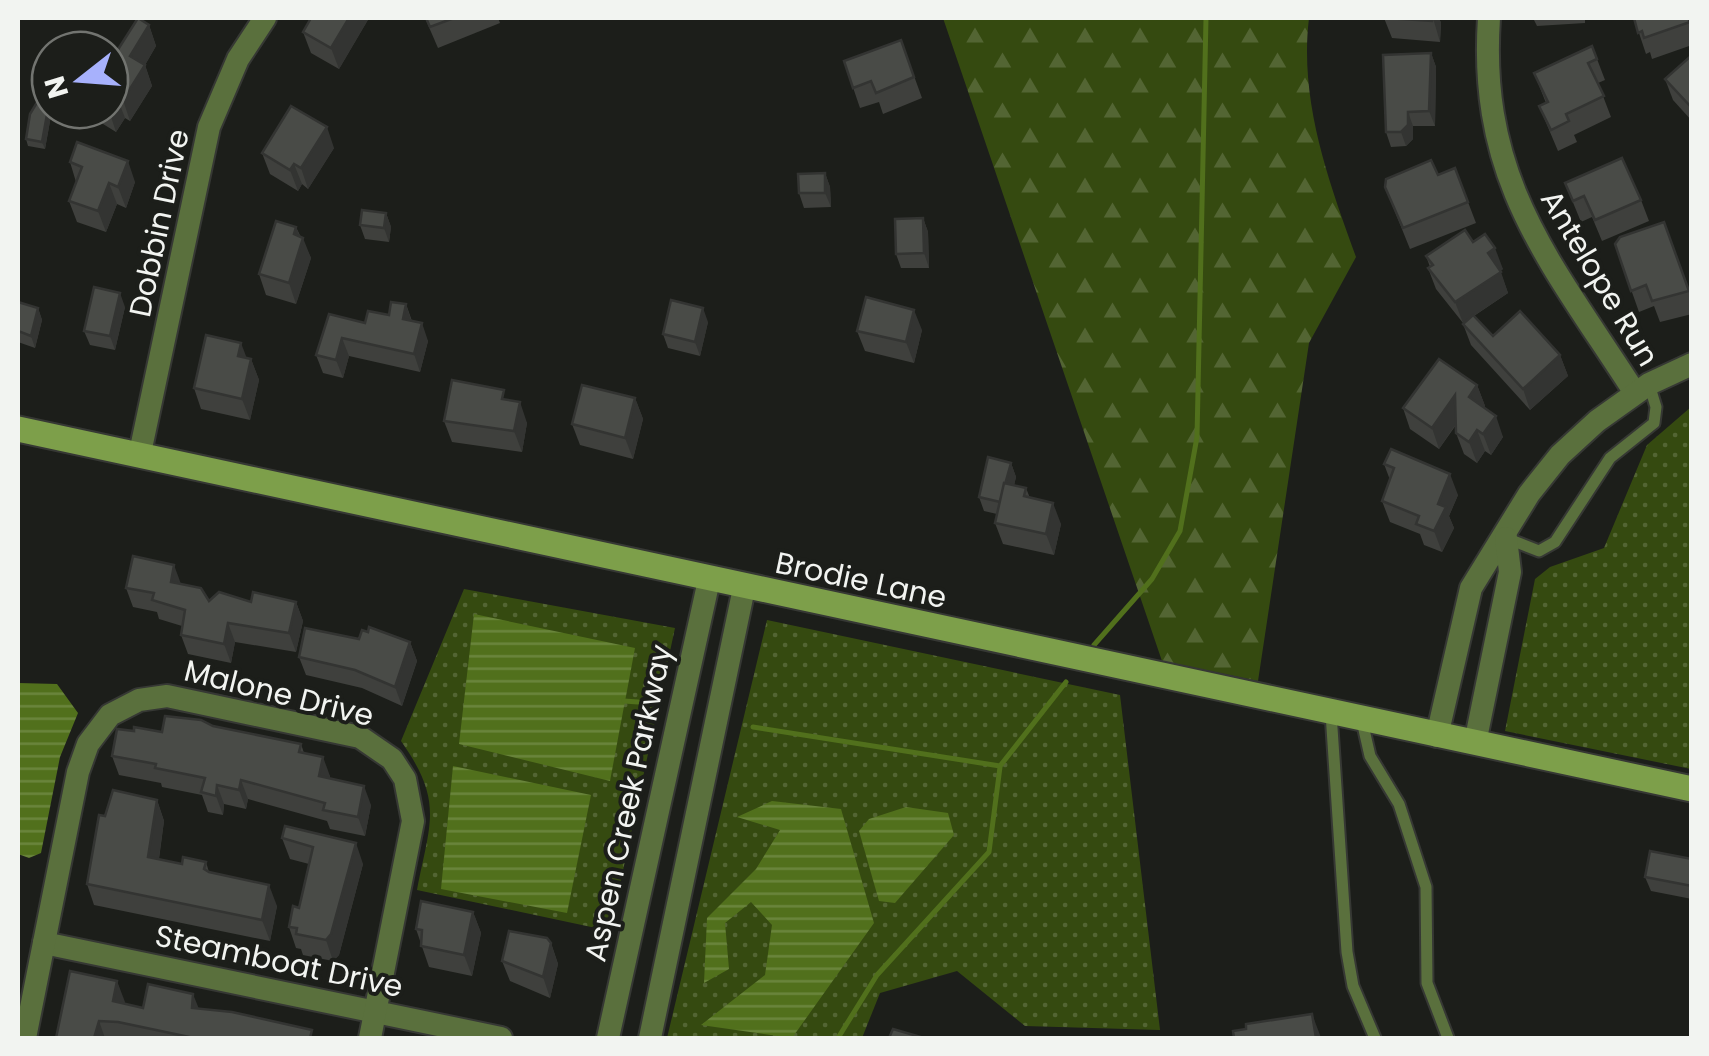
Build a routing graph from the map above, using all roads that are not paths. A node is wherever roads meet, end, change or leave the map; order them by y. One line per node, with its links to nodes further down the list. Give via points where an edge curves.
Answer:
1 (266, 18): 6 (street, Dobbin Drive, via 238,58 209,127)
2 (1489, 18): 4 (street, Antelope Run, via 1485,75 1499,158 1529,229)
3 (1692, 364): 4 (street)
4 (1642, 388): 7 (street, via 1560,456); 7 (lane, via 1656,407 1654,423 1610,458 1556,542 1540,552)
5 (18, 430): 6 (main road, Brodie Lane)
6 (140, 453): 8 (main road, Brodie Lane)
7 (1506, 538): 12 (street, via 1471,588); 13 (street, via 1510,572)
8 (709, 580): 9 (main road, Brodie Lane); 20 (street, Aspen Creek Parkway)
9 (744, 588): 10 (main road, Brodie Lane); 21 (street)
10 (1331, 713): 11 (main road, Brodie Lane); 22 (lane, via 1347,952)
11 (1362, 720): 12 (main road, Brodie Lane); 23 (lane, via 1370,756 1400,804 1426,887 1427,984)
12 (1436, 736): 13 (main road, Brodie Lane)
13 (1475, 743): 14 (main road, Brodie Lane)
14 (1692, 789)
15 (44, 943): 16 (street, Steamboat Drive); 16 (street, Malone Drive, via 88,744 110,714 167,696 360,738 378,747 405,779 413,822); 17 (street, Malone Drive)
16 (376, 1012): 18 (street, Malone Drive); 19 (street, Steamboat Drive)
17 (25, 1038)
18 (370, 1038)
19 (501, 1038)
20 (608, 1038)
21 (650, 1038)
22 (1375, 1038)
23 (1448, 1038)

